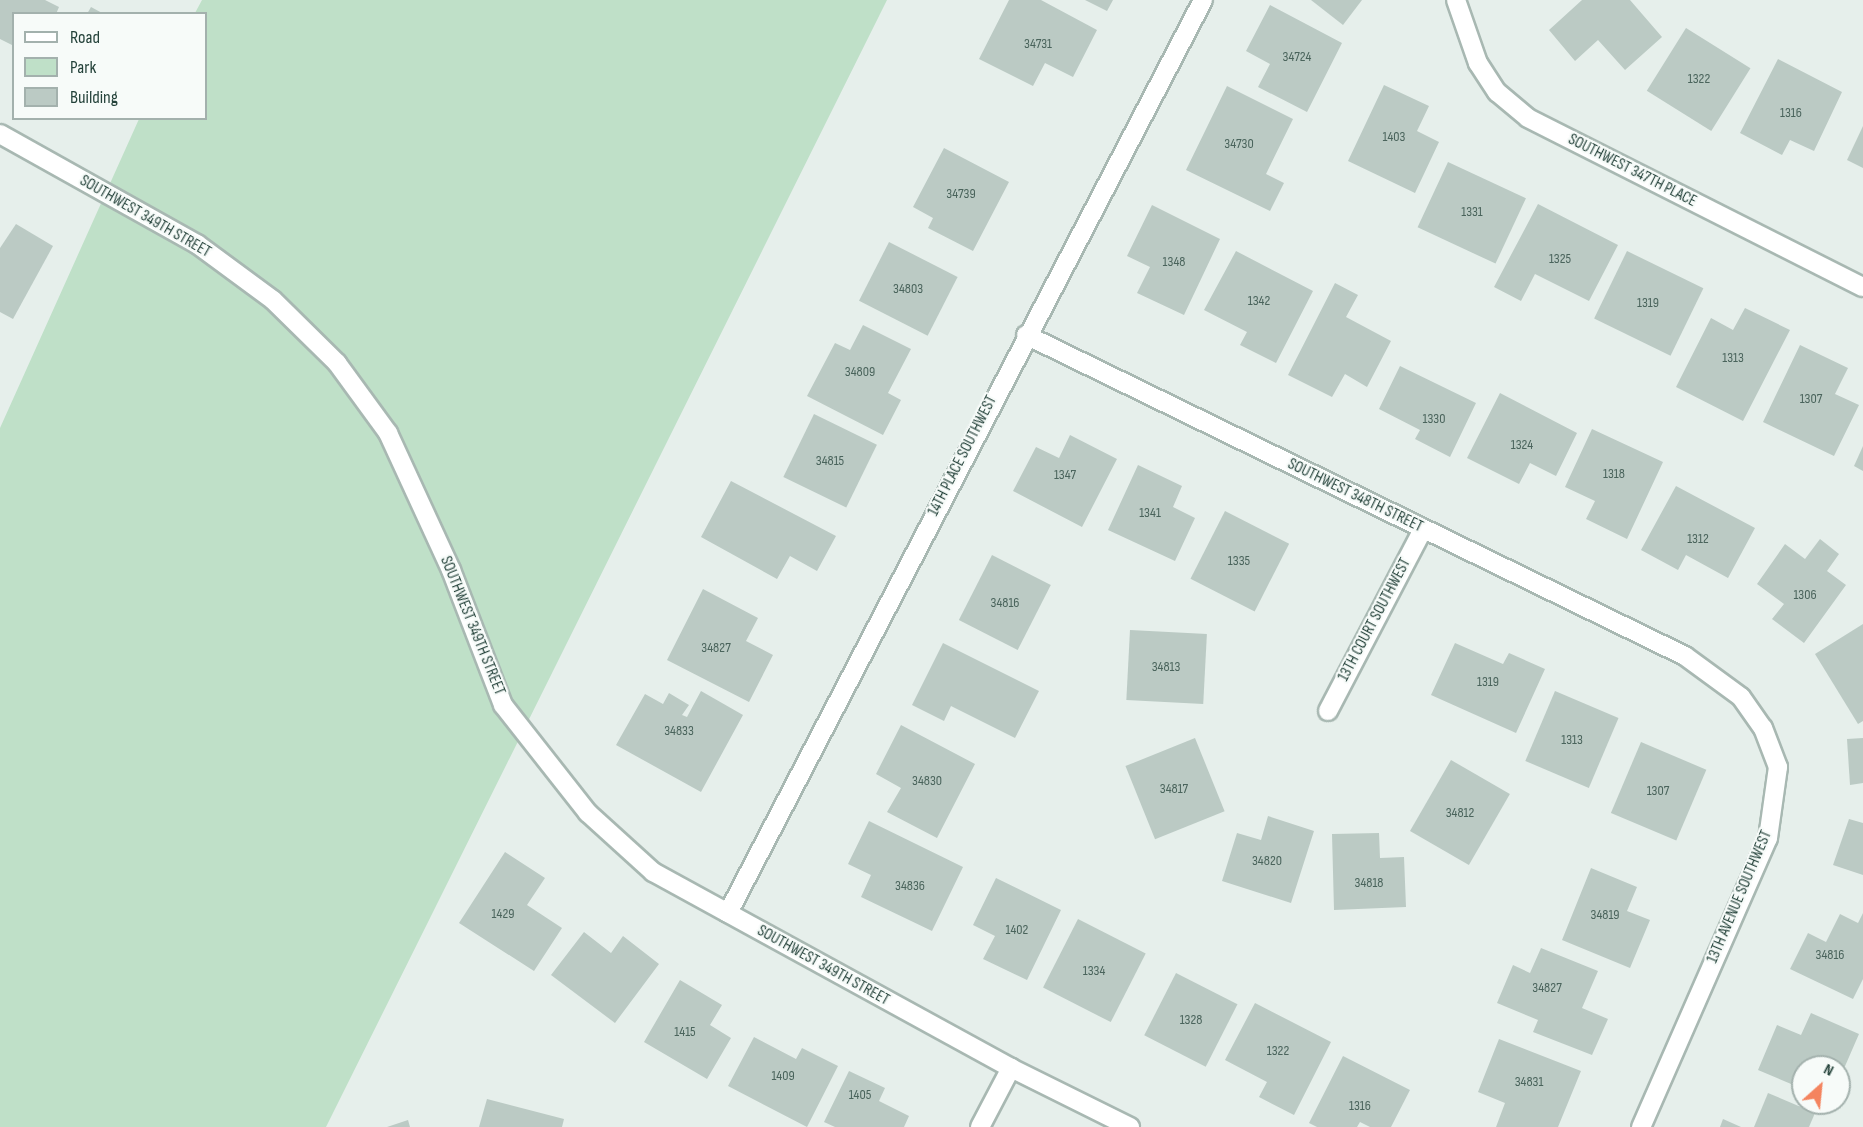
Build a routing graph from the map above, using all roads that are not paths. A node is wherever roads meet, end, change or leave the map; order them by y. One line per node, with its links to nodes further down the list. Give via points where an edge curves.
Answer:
1 (1203, 0): 5 (street, 14TH PLACE SOUTHWEST)
2 (1456, 0): 4 (street, SOUTHWEST 347TH PLACE, via 1478,63 1497,92 1528,118)
3 (0, 134): 9 (street, SOUTHWEST 349TH STREET, via 196,244 273,300 336,363 388,433 451,570 503,705 588,813 653,872)
4 (1863, 287)
5 (1026, 334): 6 (street, SOUTHWEST 348TH STREET); 9 (street, 14TH PLACE SOUTHWEST)
6 (1423, 529): 7 (street, SOUTHWEST 348TH STREET); 8 (street, 13TH COURT SOUTHWEST)
7 (1685, 656): 13 (street, 13TH AVENUE SOUTHWEST, via 1741,697 1764,728 1778,767 1768,838)
8 (1328, 711)
9 (728, 913): 10 (street, SOUTHWEST 349TH STREET)
10 (1011, 1068): 11 (street); 12 (street, SOUTHWEST 349TH STREET)
11 (980, 1127)
12 (1130, 1127)
13 (1641, 1127)

